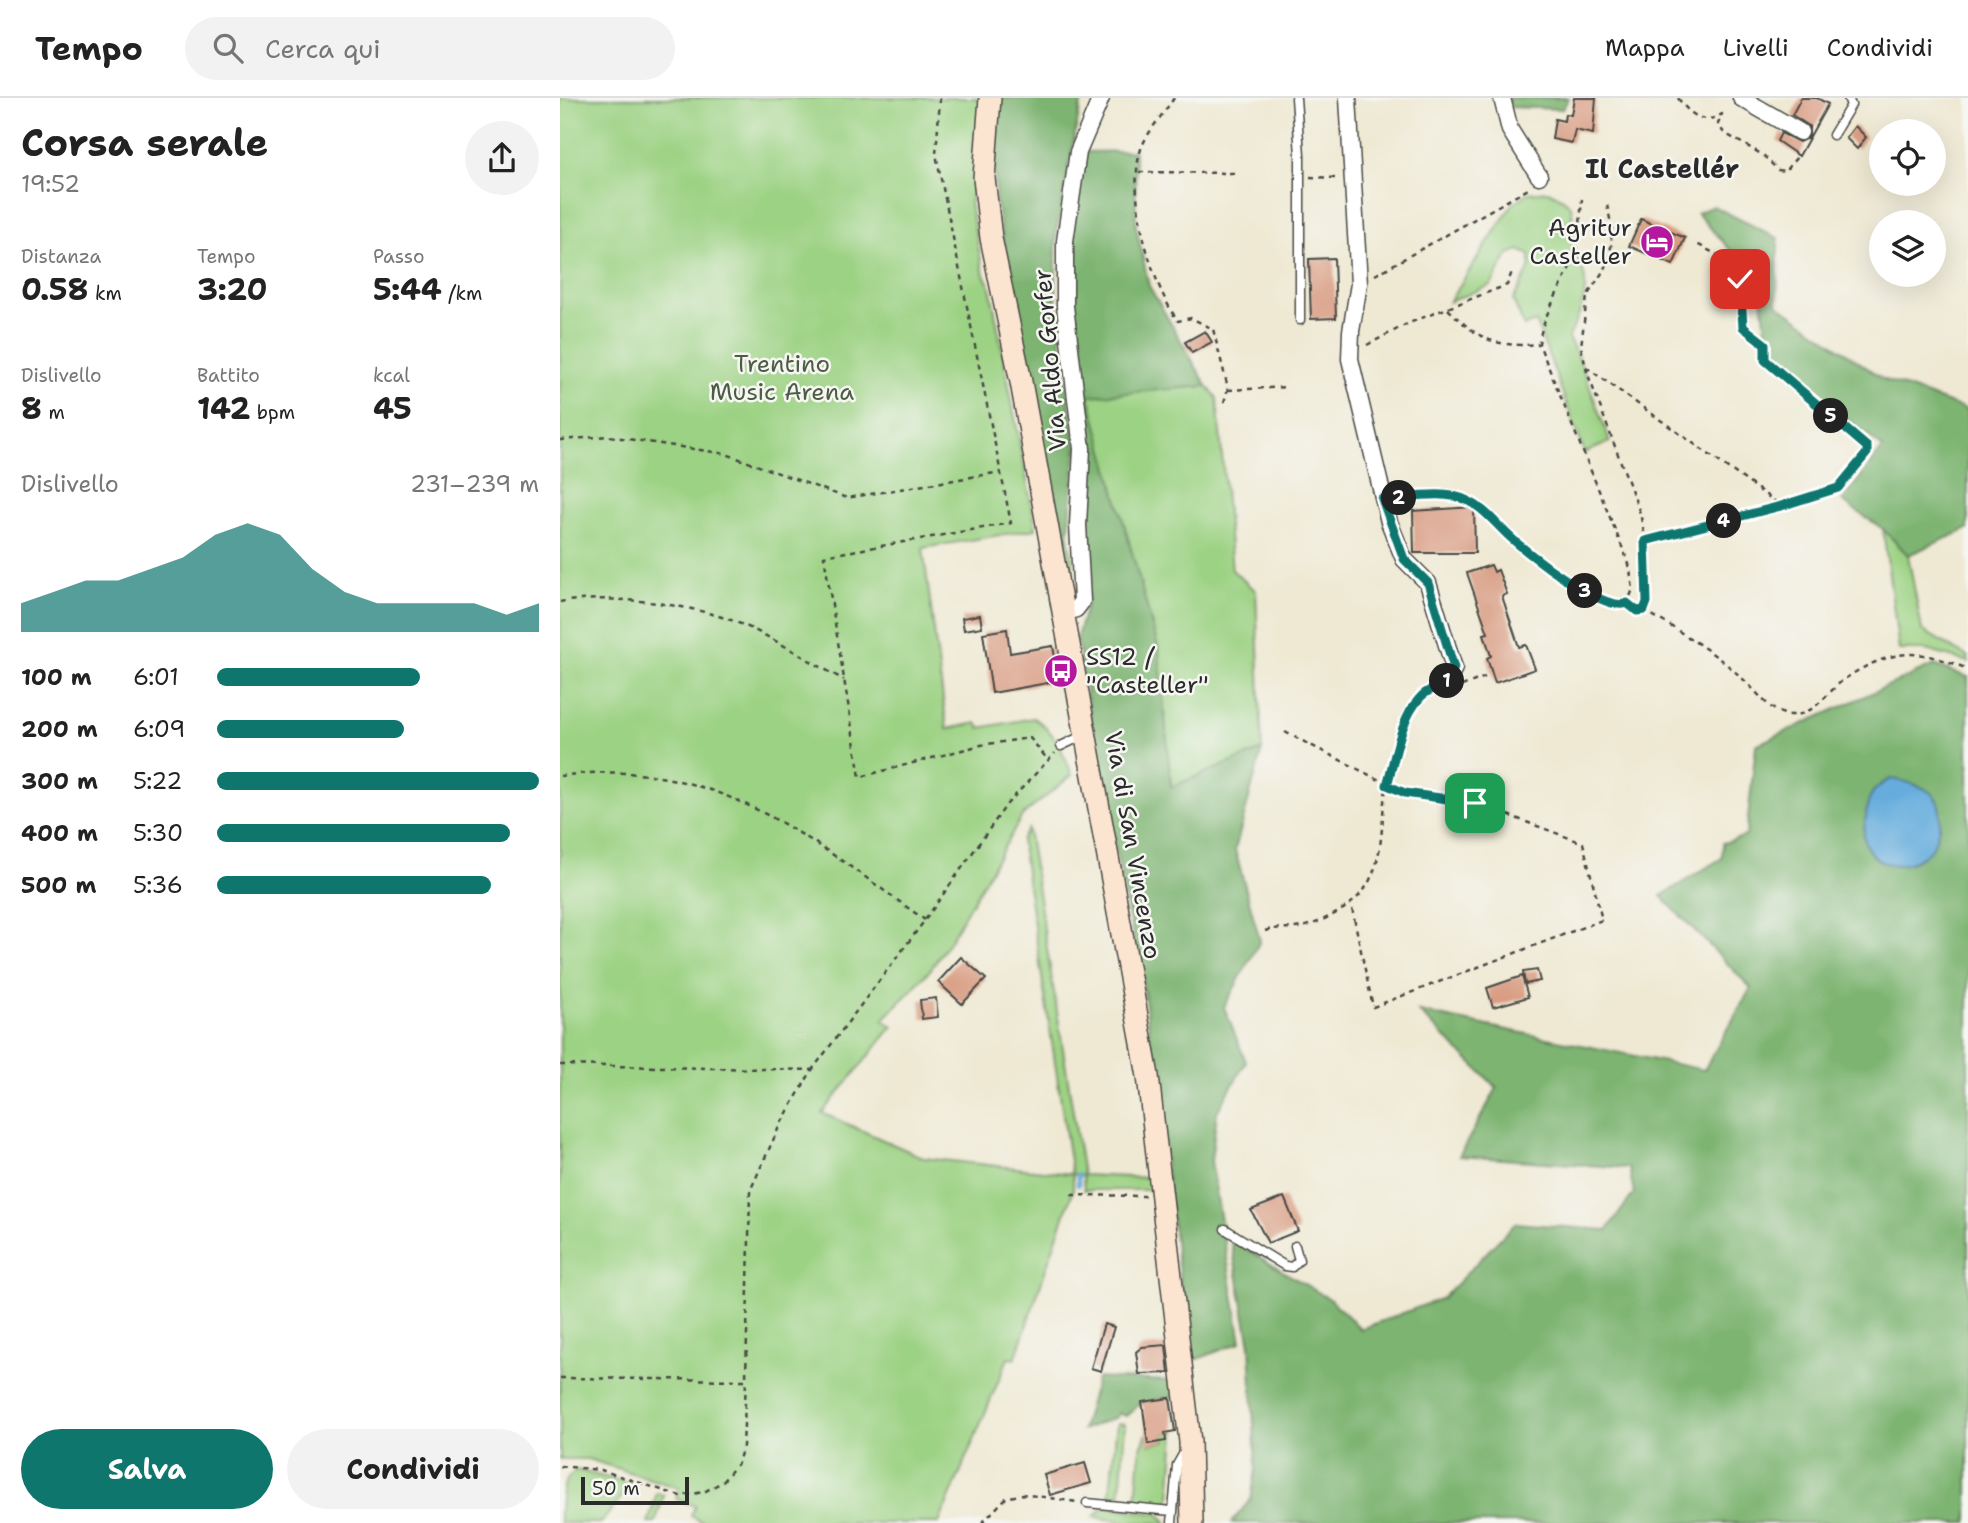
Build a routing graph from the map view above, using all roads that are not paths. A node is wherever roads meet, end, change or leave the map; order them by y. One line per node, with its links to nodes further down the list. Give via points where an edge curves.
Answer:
1 (990, 98): 12 (main road, Via di San Vincenzo, via 985,201)
2 (1101, 98): 12 (street, Via Aldo Gorfer, via 1078,152 1065,242 1065,306 1082,449 1078,525 1082,601 1076,609)
3 (1296, 98): 11 (lane)
4 (1348, 98): 13 (street, via 1359,284 1350,359 1382,499 1404,559 1428,583 1454,668)
5 (1502, 98): 10 (street, via 1510,130)
6 (1741, 98): 8 (street)
7 (1848, 98): 9 (lane, via 1850,105)
8 (1800, 132)
9 (1833, 135)
10 (1539, 181)
11 (1300, 320)
12 (1063, 613): 14 (main road, Via di San Vincenzo)
13 (1445, 686)
14 (1086, 734): 15 (lane); 18 (main road, Via di San Vincenzo, via 1148,1076)
15 (1061, 747)
16 (1225, 1229): 17 (lane, via 1284,1266 1292,1267 1298,1260)
17 (1295, 1247)
18 (1190, 1443): 20 (lane, via 1177,1465); 22 (main road, Via di San Vincenzo)
19 (1087, 1503): 20 (lane)
20 (1172, 1511): 21 (lane)
21 (1172, 1523)
22 (1192, 1523)

